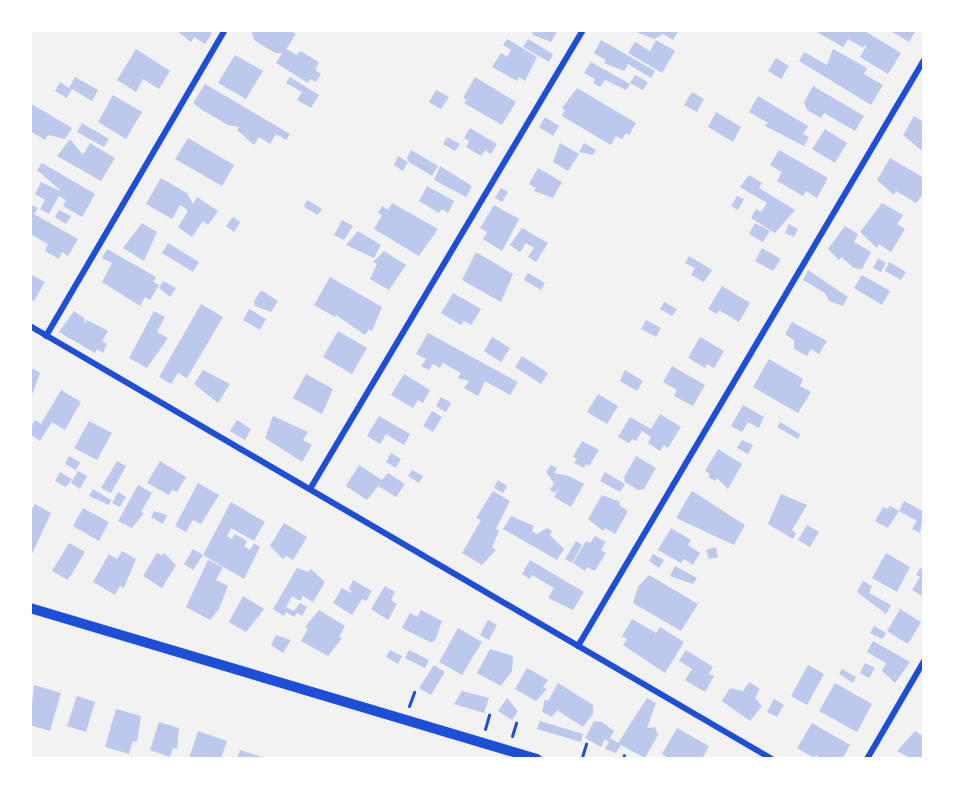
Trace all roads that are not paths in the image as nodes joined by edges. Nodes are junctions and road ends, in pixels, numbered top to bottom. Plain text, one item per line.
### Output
1 (225, 30) edge
2 (583, 30) edge
3 (924, 60) edge
4 (30, 326) edge
5 (46, 336) junction
6 (310, 489) junction
7 (30, 608) edge
8 (578, 646) junction
9 (924, 661) edge
10 (537, 759) edge
11 (772, 759) edge
12 (867, 759) edge

1 - 5 street
2 - 6 street
3 - 8 street
4 - 5 street
5 - 6 street
6 - 8 street
7 - 10 street
8 - 11 street
9 - 12 street

